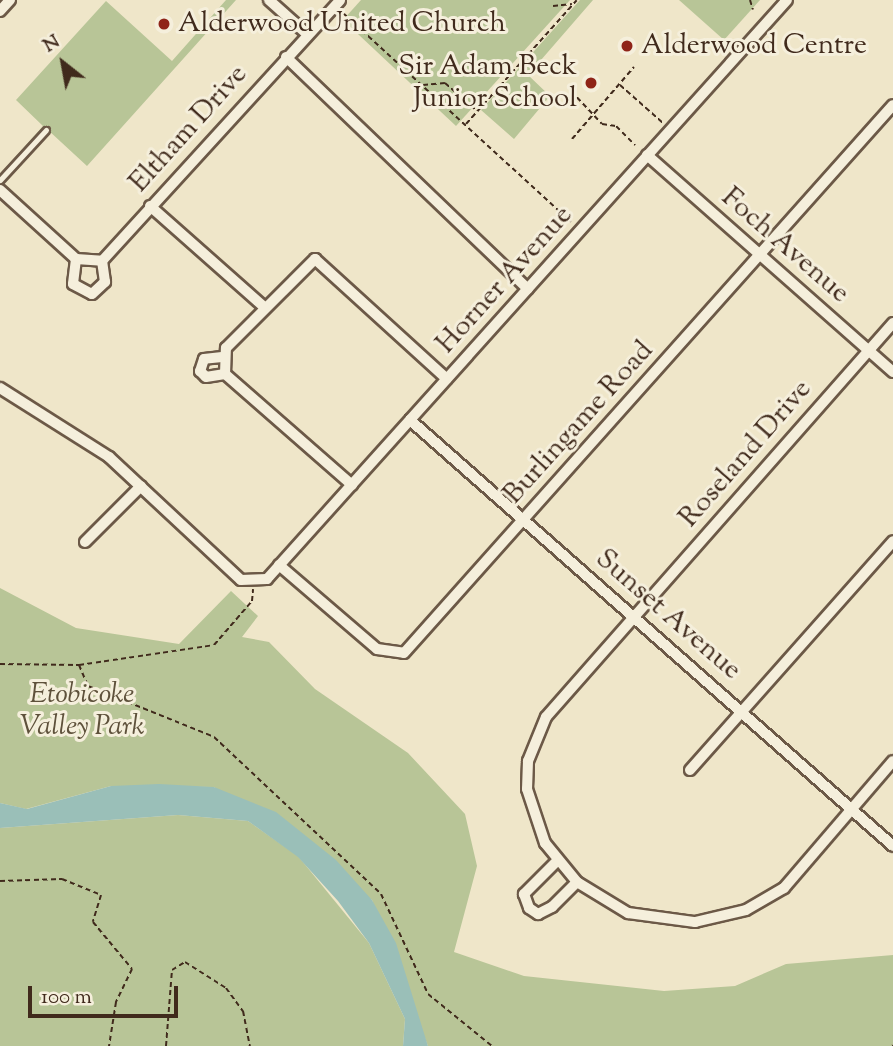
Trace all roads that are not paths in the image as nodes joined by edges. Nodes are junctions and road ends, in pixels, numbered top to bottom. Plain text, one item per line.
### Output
1 (10, 0) edge
2 (269, 0) edge
3 (787, 0) edge
4 (337, 2) edge
5 (0, 11) edge
6 (307, 34) junction
7 (286, 57) junction
8 (893, 106) edge
9 (47, 130) dead end
10 (647, 155) junction
11 (0, 180) edge
12 (0, 190) edge
13 (150, 206) junction
14 (760, 255) junction
15 (76, 259) junction
16 (97, 261) junction
17 (528, 289) junction
18 (264, 307) junction
19 (893, 323) edge
20 (869, 350) junction
21 (222, 356) junction
22 (893, 372) edge
23 (225, 374) junction
24 (447, 379) junction
25 (0, 388) edge
26 (410, 420) junction
27 (352, 485) junction
28 (141, 486) junction
29 (523, 519) junction
30 (85, 541) dead end
31 (893, 541) edge
32 (279, 565) junction
33 (634, 615) junction
34 (742, 710) junction
35 (893, 761) edge
36 (690, 770) dead end
37 (852, 809) junction
38 (893, 846) edge
39 (556, 862) junction
40 (577, 882) junction

1 - 5 street
2 - 6 street
3 - 10 street, Horner Avenue
4 - 6 street, Eltham Drive
6 - 7 street, Eltham Drive
7 - 13 street, Eltham Drive
7 - 17 street
8 - 14 street, Burlingame Road
9 - 11 lane
10 - 14 street, Foch Avenue
10 - 17 street, Horner Avenue
12 - 15 street
13 - 16 street, Eltham Drive
13 - 18 street
14 - 20 street, Foch Avenue
14 - 29 street, Burlingame Road
15 - 16 street
15 - 16 street, Eltham Drive
17 - 24 street, Horner Avenue
18 - 21 street
18 - 24 street
19 - 20 street, Roseland Drive
20 - 22 street, Foch Avenue
20 - 33 street, Roseland Drive
21 - 23 street
21 - 23 street
23 - 27 street
24 - 26 street, Horner Avenue
25 - 28 street
26 - 27 street, Horner Avenue
26 - 29 street, Sunset Avenue
27 - 32 street, Horner Avenue
28 - 30 street
28 - 32 street, Horner Avenue
29 - 32 street, Burlingame Road
29 - 33 street, Sunset Avenue
31 - 34 street
33 - 34 street, Sunset Avenue
33 - 39 street, Roseland Drive
34 - 36 street
34 - 37 street, Sunset Avenue
35 - 37 street, Roseland Drive
37 - 38 street, Sunset Avenue
37 - 40 street, Roseland Drive
39 - 40 street, Roseland Drive
39 - 40 street

